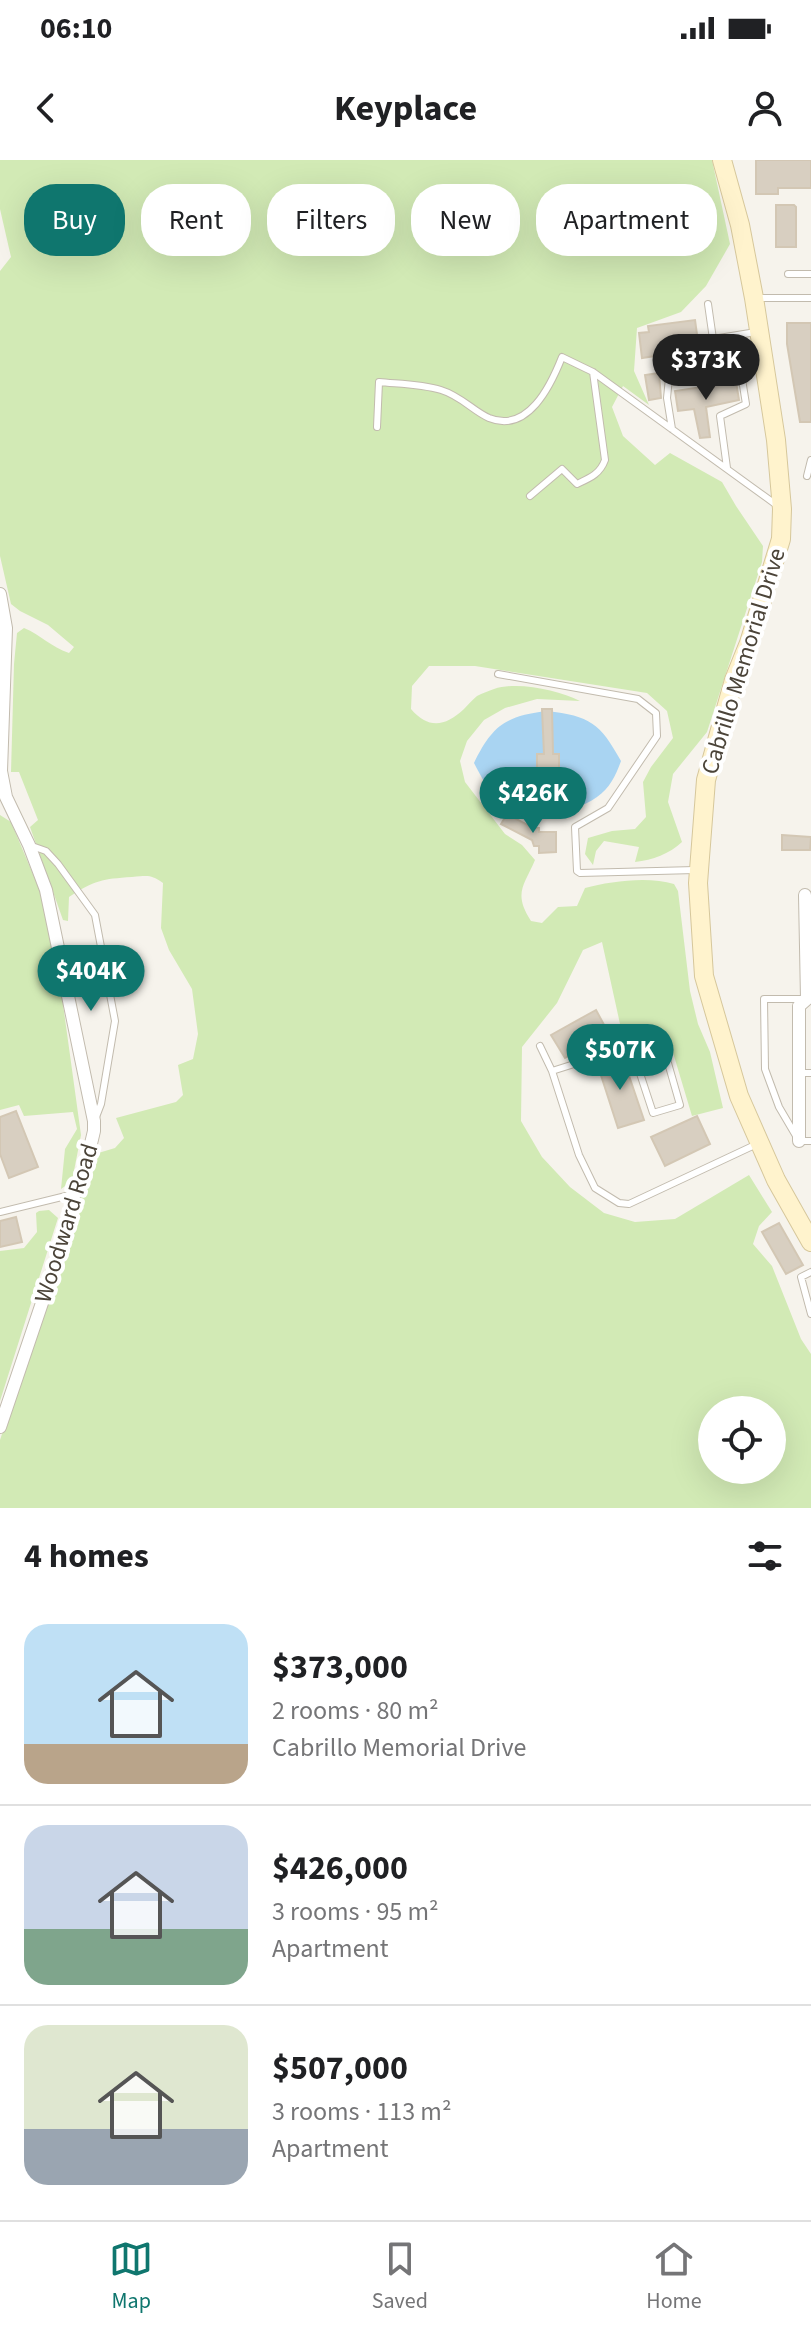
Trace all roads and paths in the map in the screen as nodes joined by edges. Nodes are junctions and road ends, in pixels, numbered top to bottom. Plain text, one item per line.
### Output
1 (722, 160) edge
2 (788, 274) dead end
3 (811, 274) edge
4 (754, 298) junction
5 (811, 298) edge
6 (708, 304) dead end
7 (760, 331) junction
8 (593, 372) junction
9 (377, 427) dead end
10 (672, 429) junction
11 (811, 460) edge
12 (727, 468) junction
13 (807, 476) dead end
14 (530, 496) dead end
15 (782, 509) junction
16 (0, 594) edge
17 (498, 674) dead end
18 (1, 771) edge
19 (6, 809) edge
20 (29, 845) junction
21 (699, 870) junction
22 (805, 895) dead end
23 (806, 1004) edge
24 (540, 1046) dead end
25 (631, 1046) junction
26 (552, 1071) junction
27 (805, 1073) edge
28 (94, 1121) junction
29 (805, 1141) edge
30 (760, 1142) junction
31 (75, 1194) junction
32 (0, 1212) edge
33 (811, 1242) edge
34 (811, 1272) edge
35 (811, 1314) edge
36 (0, 1427) edge

1 - 4 main road, Cabrillo Memorial Drive
2 - 3 lane
4 - 5 lane
4 - 7 main road, Cabrillo Memorial Drive
6 - 7 lane
7 - 15 main road, Cabrillo Memorial Drive
8 - 9 lane
8 - 10 lane
8 - 14 lane
10 - 12 lane
10 - 12 lane
11 - 13 lane
12 - 15 lane
15 - 21 main road, Cabrillo Memorial Drive
16 - 18 street, Woodward Road
17 - 21 lane
18 - 19 street, Woodward Road
19 - 20 street, Woodward Road
20 - 28 street, Woodward Road
20 - 28 lane
21 - 30 main road, Cabrillo Memorial Drive
22 - 23 street
23 - 27 street
23 - 29 lane
24 - 26 lane
25 - 25 lane
25 - 26 lane
26 - 30 lane
27 - 29 street
28 - 31 street, Woodward Road
30 - 33 main road, Cabrillo Memorial Drive
31 - 32 lane
31 - 36 street, Woodward Road
34 - 35 lane

